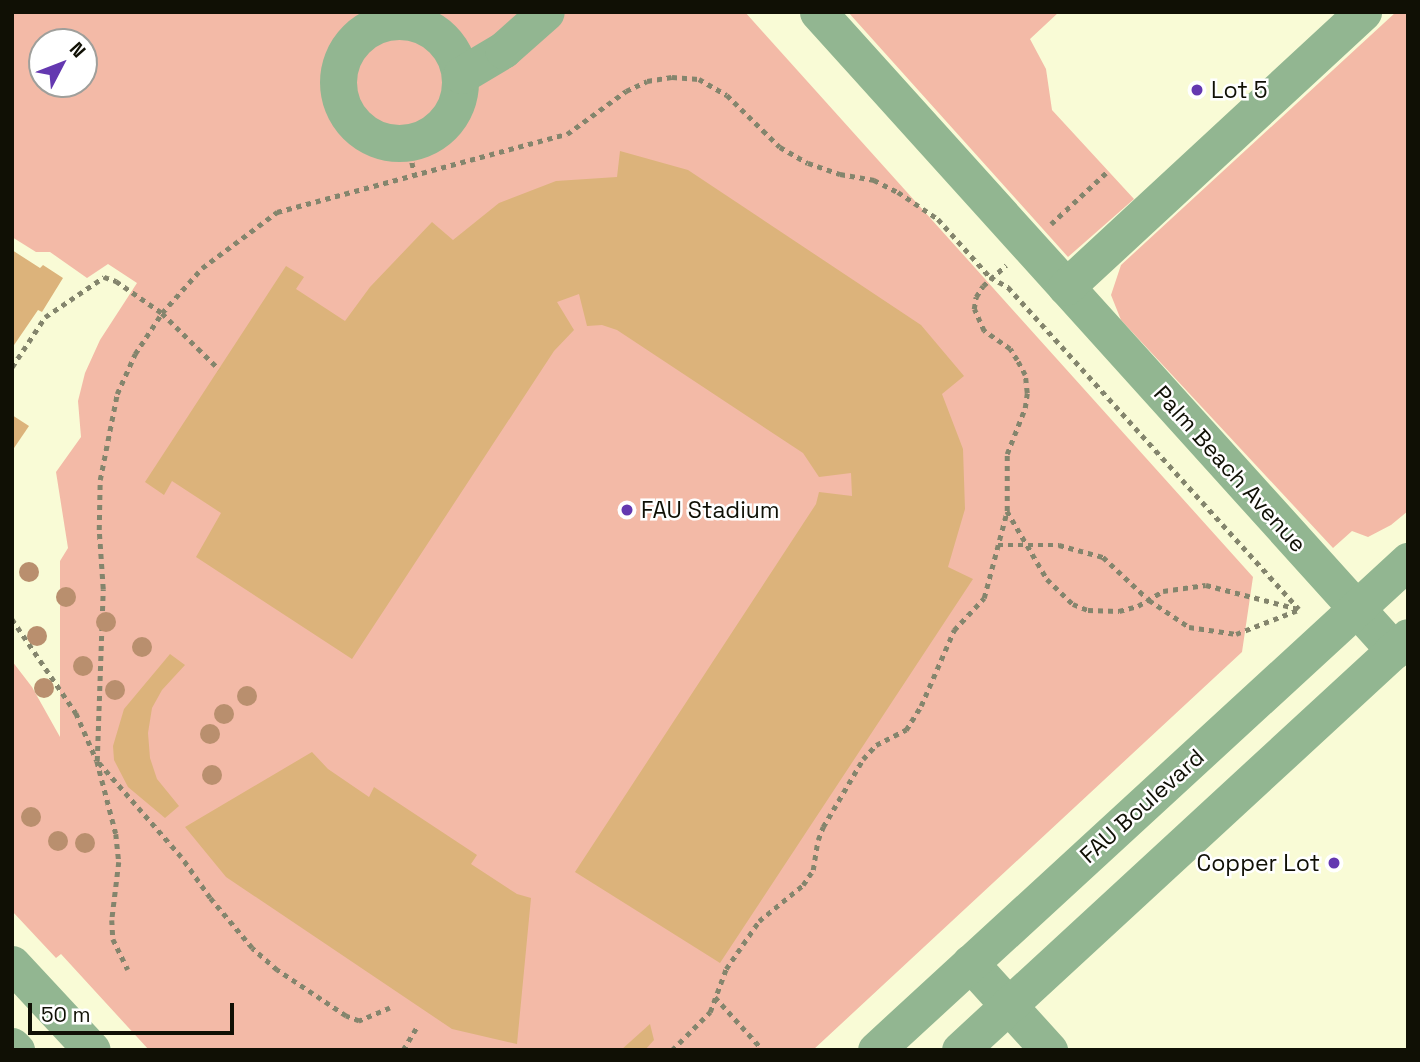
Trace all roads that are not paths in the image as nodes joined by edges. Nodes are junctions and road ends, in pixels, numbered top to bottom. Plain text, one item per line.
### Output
1 (546, 12) edge
2 (818, 12) edge
3 (1363, 12) edge
4 (461, 75) junction
5 (1066, 287) junction
6 (1408, 561) edge
7 (1356, 609) junction
8 (1401, 644) edge
9 (970, 963) junction
10 (12, 964) edge
11 (937, 993) junction
12 (1009, 1005) junction
13 (975, 1045) edge
14 (92, 1050) edge
15 (876, 1050) edge
16 (1049, 1050) edge

1 - 4 street
2 - 5 street, Palm Beach Avenue
3 - 5 street
4 - 4 street
5 - 7 street, Palm Beach Avenue
6 - 7 street, FAU Boulevard
7 - 8 street, Palm Beach Avenue
7 - 9 street, FAU Boulevard
8 - 12 street
9 - 11 street, FAU Boulevard
9 - 12 street
10 - 14 street
11 - 13 street
11 - 15 street, FAU Boulevard
12 - 13 street
12 - 16 street

